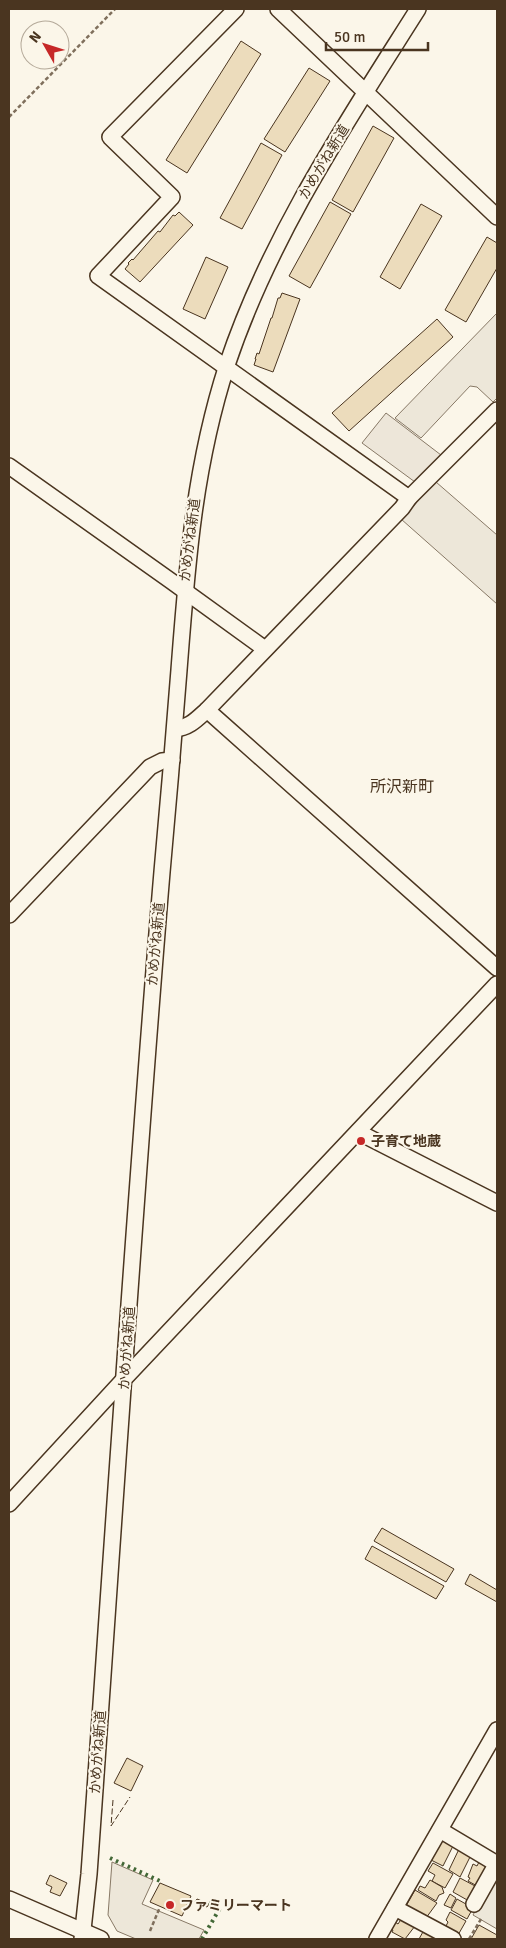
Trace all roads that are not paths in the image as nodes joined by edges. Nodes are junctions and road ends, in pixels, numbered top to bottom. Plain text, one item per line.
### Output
1 (236, 9) edge
2 (278, 9) edge
3 (418, 9) edge
4 (366, 91) junction
5 (497, 217) edge
6 (226, 368) junction
7 (497, 410) edge
8 (9, 466) edge
9 (409, 498) junction
10 (184, 590) junction
11 (265, 649) junction
12 (207, 710) junction
13 (175, 729) junction
14 (172, 760) junction
15 (9, 915) edge
16 (497, 968) edge
17 (497, 984) edge
18 (358, 1132) junction
19 (497, 1203) edge
20 (125, 1378) junction
21 (9, 1504) edge
22 (497, 1730) edge
23 (440, 1830) junction
24 (497, 1863) edge
25 (9, 1899) edge
26 (474, 1904) dead end
27 (395, 1908) junction
28 (83, 1935) edge
29 (101, 1939) edge
30 (377, 1939) edge
31 (452, 1939) edge

1 - 6 street
2 - 4 street
3 - 4 street, かめがね新道
4 - 5 street
4 - 6 street, かめがね新道
6 - 9 street
6 - 10 street, かめがね新道
7 - 9 street
8 - 10 street
9 - 11 street
10 - 11 street
10 - 13 street, かめがね新道
11 - 12 street
12 - 13 street
12 - 16 street
13 - 14 street, かめがね新道
14 - 15 street
14 - 20 street, かめがね新道
17 - 18 street
18 - 19 street
18 - 20 street
20 - 21 street
20 - 28 street, かめがね新道
22 - 23 street
23 - 24 street
23 - 27 street
24 - 26 street
25 - 28 street
27 - 30 street
27 - 31 street
28 - 29 street

